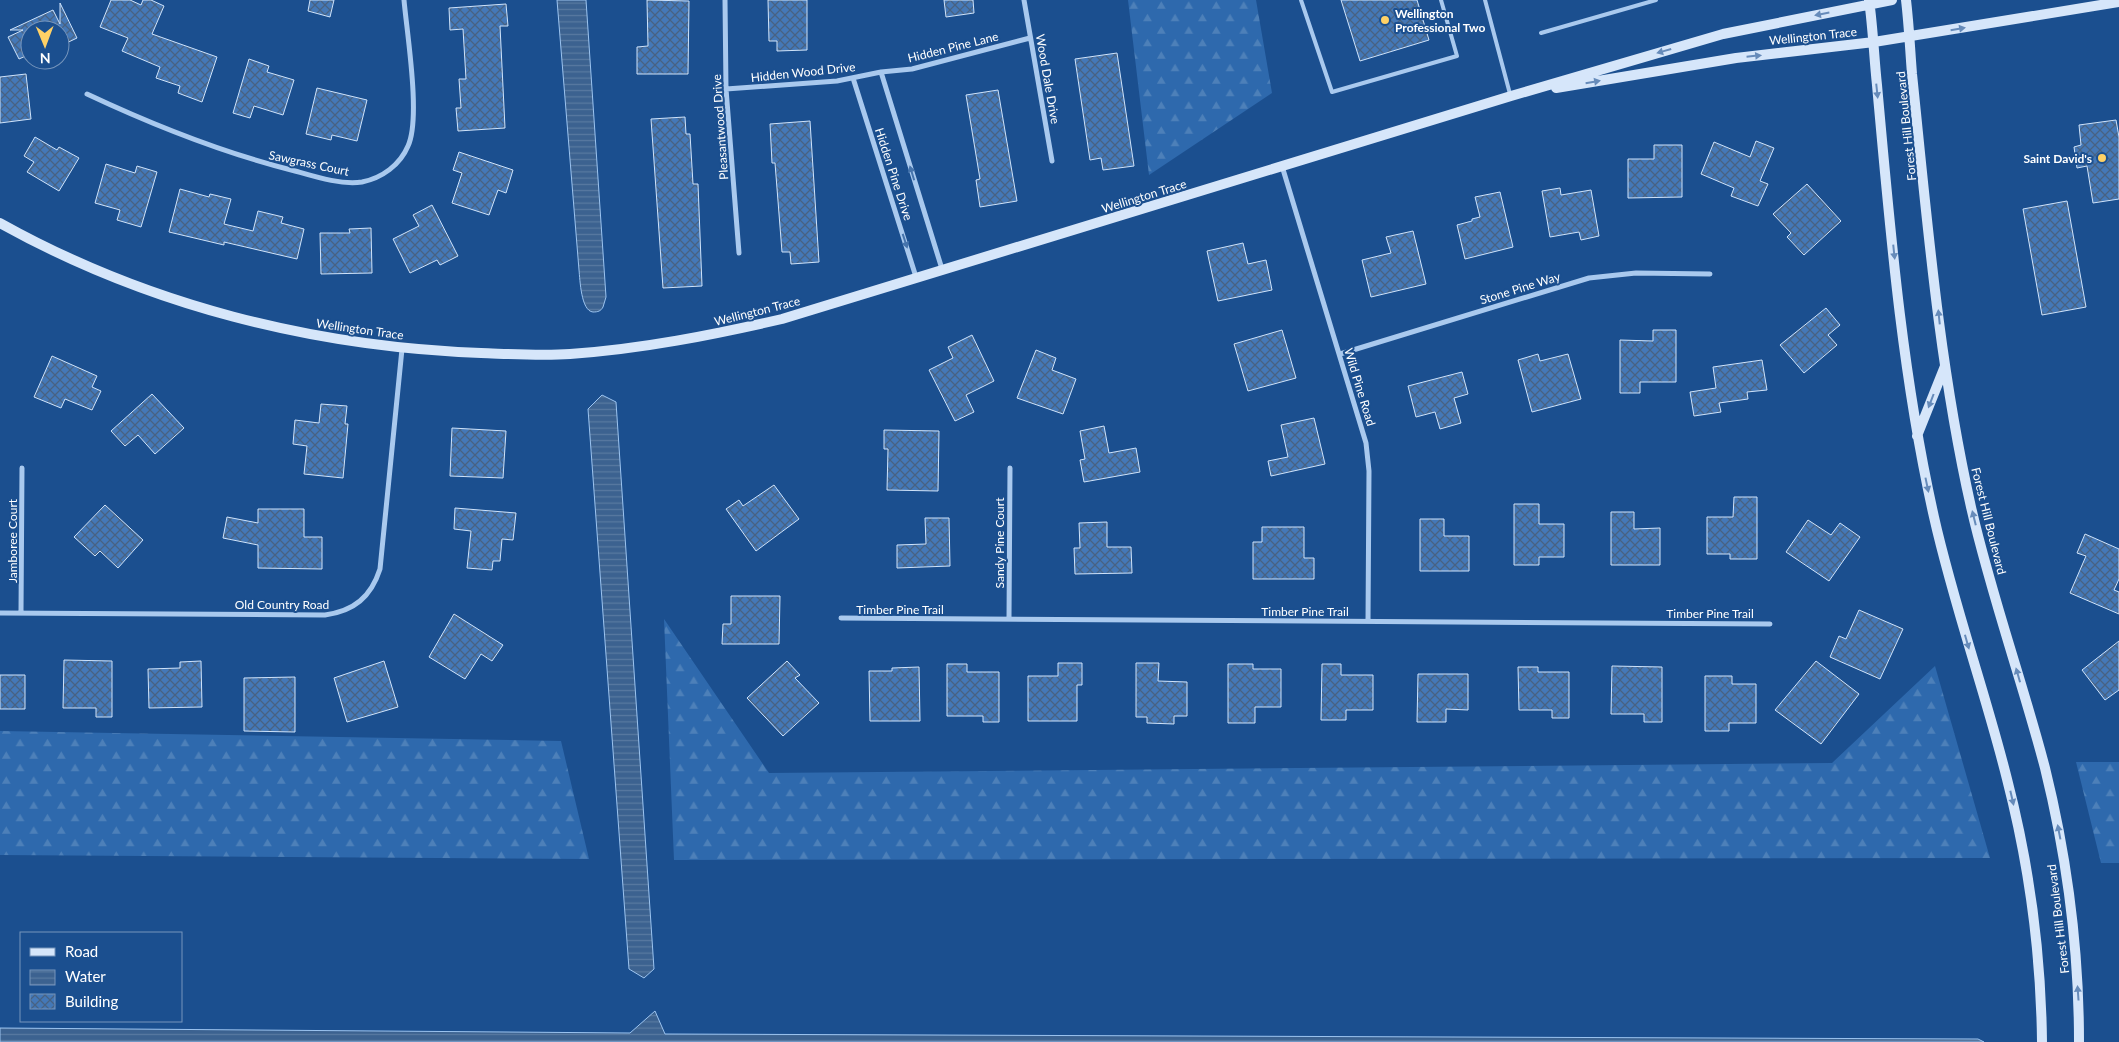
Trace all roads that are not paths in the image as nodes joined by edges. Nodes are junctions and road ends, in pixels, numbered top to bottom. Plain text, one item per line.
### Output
1 (404, 0) edge
2 (725, 0) edge
3 (1024, 0) edge
4 (1301, 0) edge
5 (1441, 0) edge
6 (1485, 0) edge
7 (1656, 0) edge
8 (1892, 0) edge
9 (1906, 0) edge
10 (1870, 2) edge
11 (2119, 2) edge
12 (1541, 33) dead end
13 (1910, 37) junction
14 (1030, 38) junction
15 (1874, 42) junction
16 (881, 72) junction
17 (853, 78) junction
18 (726, 89) junction
19 (87, 94) dead end
20 (1511, 96) junction
21 (1052, 160) dead end
22 (1282, 166) junction
23 (0, 223) edge
24 (739, 253) dead end
25 (942, 269) junction
26 (1710, 274) dead end
27 (916, 277) junction
28 (402, 349) junction
29 (1340, 354) junction
30 (1945, 365) junction
31 (1917, 437) junction
32 (22, 468) dead end
33 (1010, 468) dead end
34 (0, 613) edge
35 (22, 613) junction
36 (841, 618) dead end
37 (1009, 619) junction
38 (1368, 621) junction
39 (1770, 624) dead end
40 (2042, 1042) edge
41 (2079, 1042) edge

1 - 19 street, Sawgrass Court
2 - 18 street, Pleasantwood Drive
3 - 14 street, Wood Dale Drive
4 - 5 lane
6 - 20 lane
7 - 12 lane
8 - 10 street, Wellington Trace
9 - 13 street, Forest Hill Boulevard
10 - 15 street, Forest Hill Boulevard
10 -> 20 street, Wellington Trace
13 -> 11 street, Wellington Trace
13 - 15 street, Wellington Trace
30 -> 13 street, Forest Hill Boulevard
14 - 16 street, Hidden Pine Lane
14 - 21 street, Wood Dale Drive
20 -> 15 street, Wellington Trace
15 -> 31 street, Forest Hill Boulevard
16 - 17 street, Hidden Wood Drive
25 -> 16 street, Hidden Pine Drive
17 - 18 street, Hidden Wood Drive
17 -> 27 street, Hidden Pine Drive
18 - 24 street, Pleasantwood Drive
20 - 22 street, Wellington Trace
22 - 25 street, Wellington Trace
22 - 29 street, Wild Pine Road
23 - 28 street, Wellington Trace
25 - 27 street, Wellington Trace
26 - 29 street, Stone Pine Way
27 - 28 street, Wellington Trace
28 - 35 street, Old Country Road
29 - 38 street, Wild Pine Road
30 -> 31 street
41 -> 30 street, Forest Hill Boulevard
31 -> 40 street, Forest Hill Boulevard
32 - 35 street, Jamboree Court
33 - 37 street, Sandy Pine Court
34 - 35 street, Old Country Road
36 - 37 street, Timber Pine Trail
37 - 38 street, Timber Pine Trail
38 - 39 street, Timber Pine Trail

